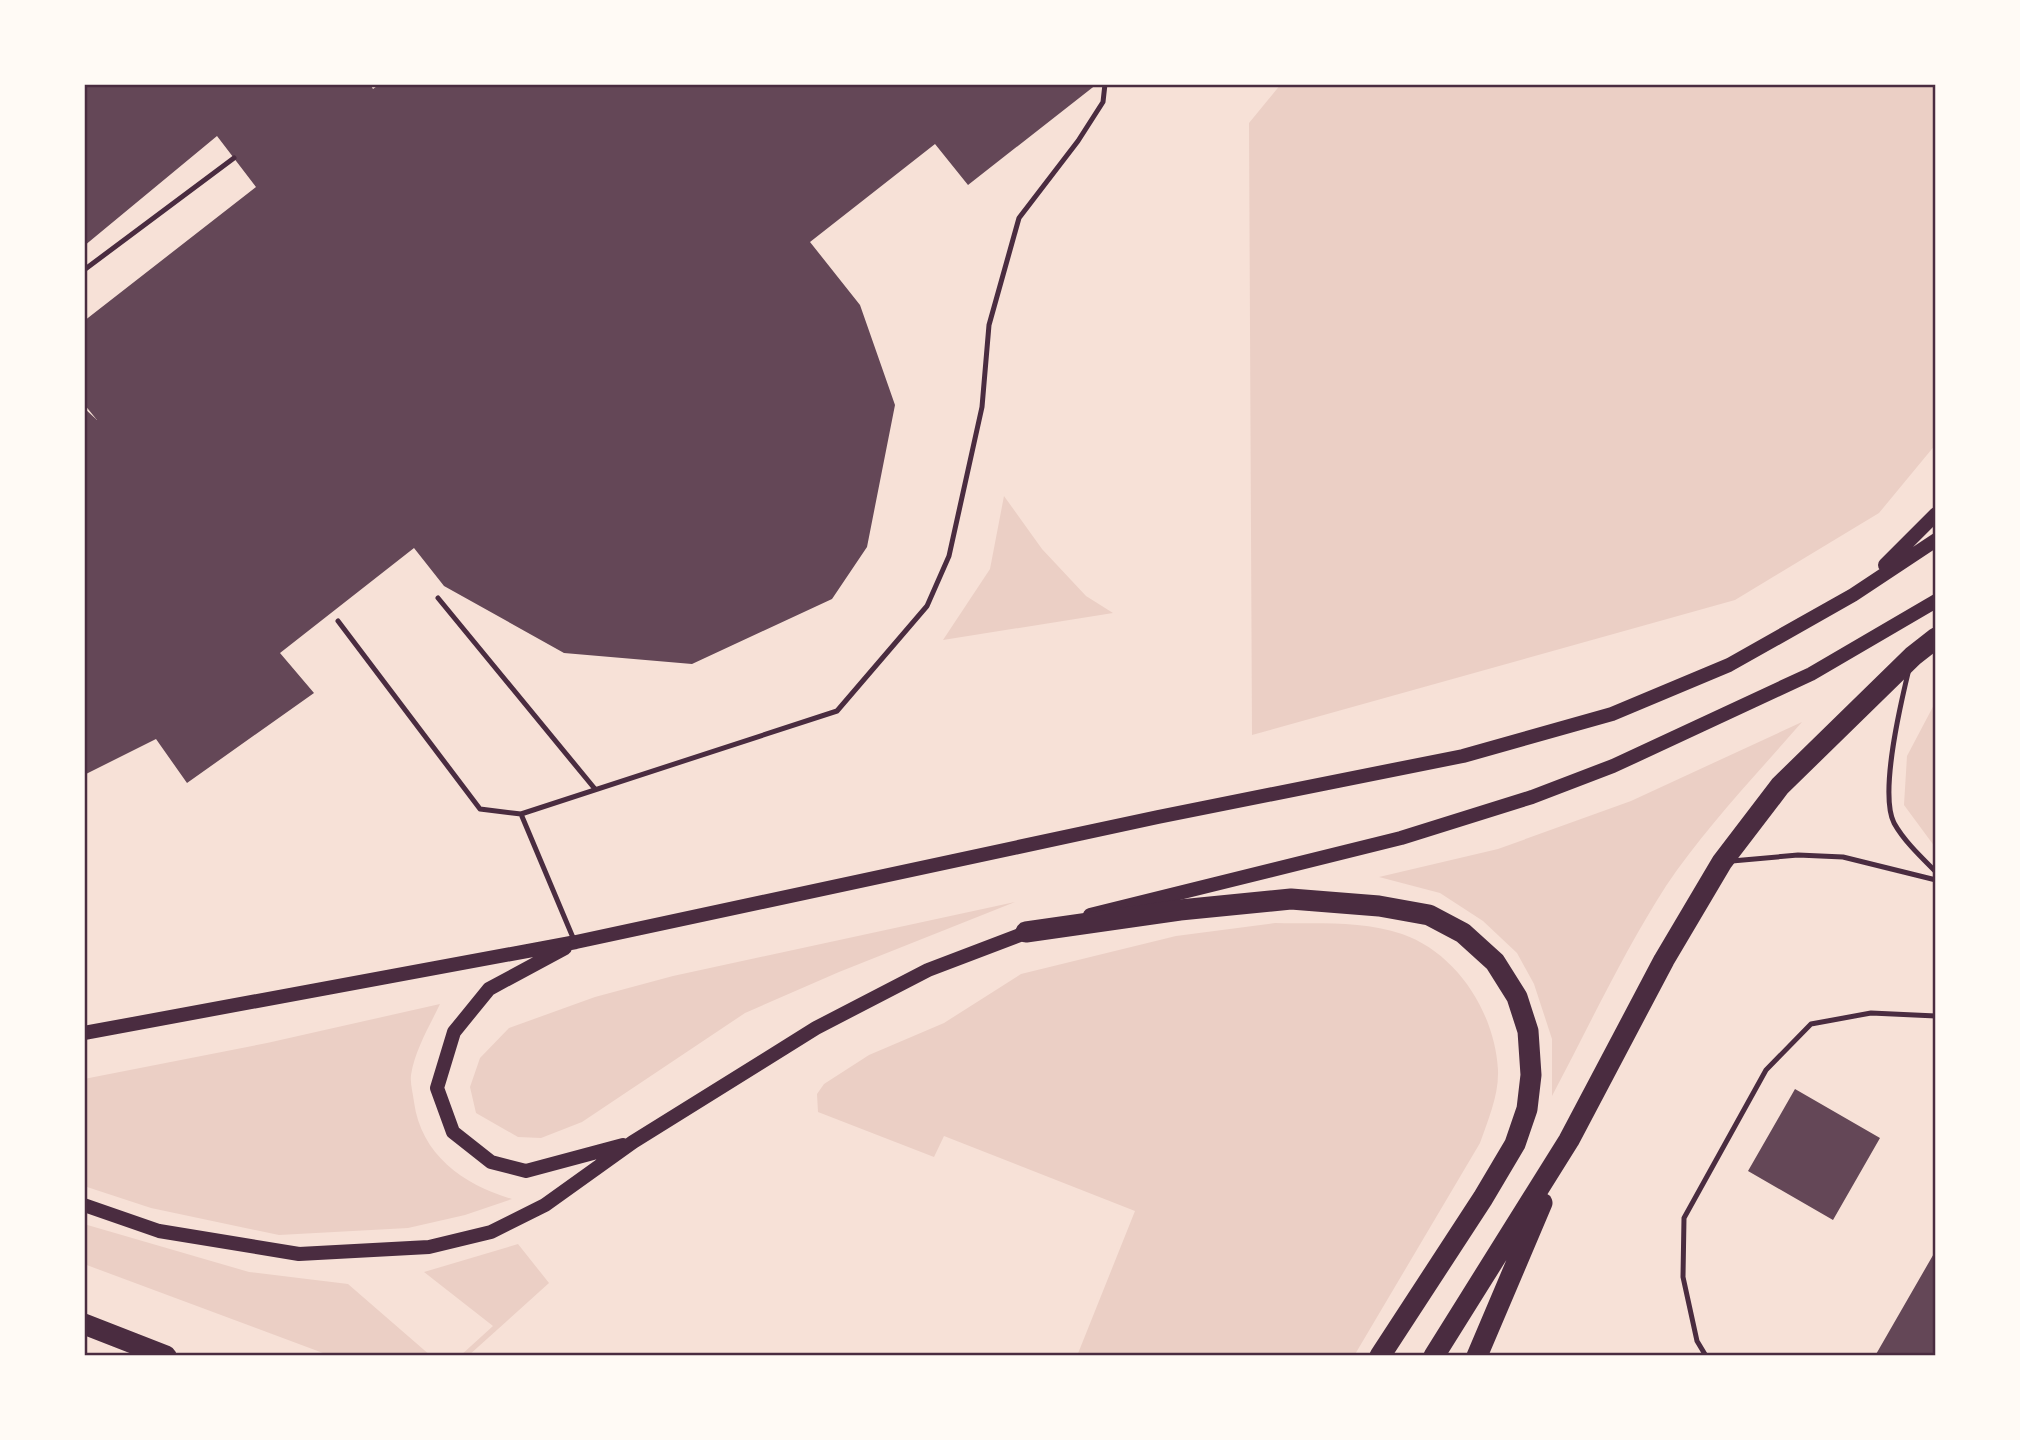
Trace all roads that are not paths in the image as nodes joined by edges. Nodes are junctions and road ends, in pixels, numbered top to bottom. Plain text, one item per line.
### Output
1 (1105, 84) edge
2 (234, 158) dead end
3 (84, 270) edge
4 (1936, 514) edge
5 (1936, 540) edge
6 (1853, 595) junction
7 (438, 598) dead end
8 (1936, 601) edge
9 (338, 621) dead end
10 (1936, 638) edge
11 (1913, 656) junction
12 (595, 789) junction
13 (521, 814) junction
14 (1721, 862) junction
15 (1936, 872) edge
16 (1936, 880) edge
17 (1026, 932) junction
18 (576, 942) junction
19 (1936, 1016) edge
20 (84, 1032) edge
21 (1569, 1140) junction
22 (633, 1142) junction
23 (84, 1205) edge
24 (84, 1324) edge
25 (166, 1356) edge
26 (1380, 1356) edge
27 (1434, 1356) edge
28 (1477, 1356) edge
29 (1706, 1356) edge

1 - 12 lane
2 - 3 lane
4 - 6 main road
5 - 6 main road
6 - 18 main road
7 - 12 lane
8 - 17 main road
9 - 13 lane
10 - 11 highway
11 - 14 highway
11 - 15 lane
12 - 13 lane
13 - 18 lane
14 - 16 lane
14 - 21 highway
17 - 22 main road
17 - 26 highway
18 - 20 main road
18 - 22 main road
19 - 29 lane
21 - 27 highway
21 - 28 highway
22 - 23 main road
24 - 25 highway

